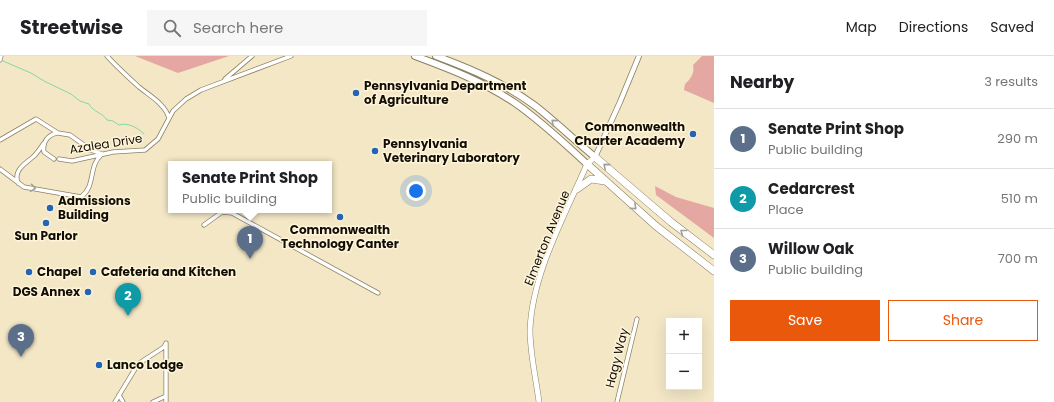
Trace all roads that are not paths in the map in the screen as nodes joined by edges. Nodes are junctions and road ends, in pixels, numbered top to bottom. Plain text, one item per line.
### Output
1 (2, 56) edge
2 (107, 56) edge
3 (252, 56) edge
4 (291, 56) edge
5 (415, 56) edge
6 (436, 56) edge
7 (639, 56) edge
8 (284, 57) edge
9 (0, 60) edge
10 (221, 82) junction
11 (169, 118) junction
12 (58, 133) junction
13 (0, 140) edge
14 (44, 143) junction
15 (102, 154) junction
16 (594, 157) junction
17 (54, 158) dead end
18 (59, 159) dead end
19 (588, 164) junction
20 (0, 169) edge
21 (605, 181) junction
22 (18, 183) junction
23 (577, 189) junction
24 (218, 213) edge
25 (232, 213) edge
26 (204, 225) dead end
27 (714, 255) edge
28 (714, 271) edge
29 (378, 293) dead end
30 (637, 319) dead end
31 (119, 395) junction
32 (166, 396) junction
33 (115, 402) edge
34 (124, 402) edge
35 (153, 402) edge
36 (166, 402) edge
37 (539, 402) edge
38 (617, 402) edge

1 - 9 street
2 - 11 street
3 - 10 street
4 - 8 street, Azalea Drive
5 - 19 highway
16 -> 6 highway
7 - 16 street
8 - 10 street, Azalea Drive
10 - 11 street, Azalea Drive
11 - 15 street, Azalea Drive
12 - 13 street
12 - 14 street, Azalea Drive
12 - 15 street
14 - 17 street, Azalea Drive
14 - 22 street
15 - 18 street, Azalea Drive
22 -> 15 street
16 - 19 main road, Elmerton Avenue
27 -> 16 highway
19 - 21 highway
19 - 23 main road, Elmerton Avenue
20 - 22 street
21 - 23 highway
21 -> 28 highway
23 - 37 main road, Elmerton Avenue
24 - 26 street
25 - 29 street
30 - 38 street, Hagy Way
31 - 32 street
31 - 33 street
31 - 34 street
32 - 35 street
32 - 36 street

